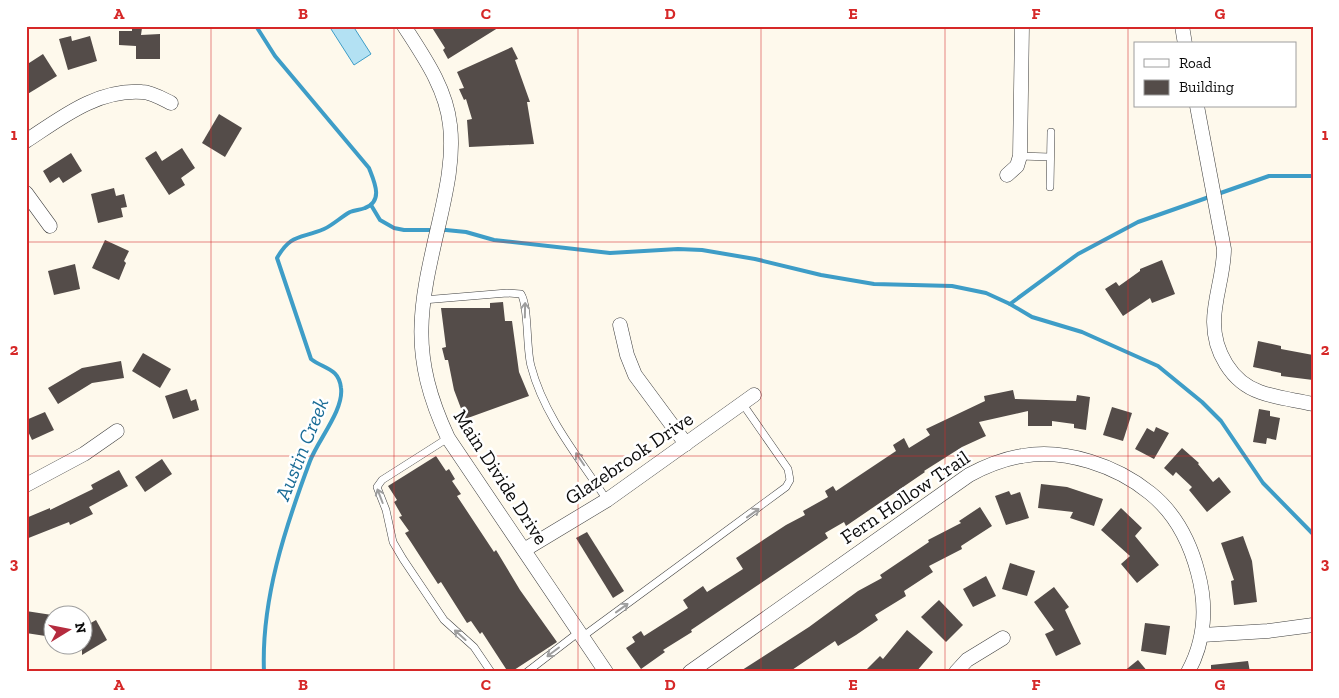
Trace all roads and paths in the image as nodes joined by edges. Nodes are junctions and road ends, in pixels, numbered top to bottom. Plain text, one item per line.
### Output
1 (404, 26) edge
2 (1022, 26) edge
3 (1182, 26) edge
4 (1185, 42) edge
5 (171, 103) dead end
6 (1198, 108) edge
7 (1051, 132) dead end
8 (26, 141) edge
9 (1020, 156) junction
10 (1050, 157) junction
11 (1007, 175) dead end
12 (1050, 187) dead end
13 (26, 192) edge
14 (50, 226) dead end
15 (423, 300) junction
16 (620, 325) dead end
17 (754, 395) dead end
18 (742, 403) junction
19 (1313, 404) edge
20 (117, 431) dead end
21 (448, 438) junction
22 (686, 444) junction
23 (26, 485) edge
24 (607, 500) junction
25 (524, 550) junction
26 (1313, 626) edge
27 (581, 635) junction
28 (1202, 635) junction
29 (1003, 638) dead end
30 (490, 672) edge
31 (527, 672) edge
32 (606, 672) edge
33 (690, 672) edge
34 (956, 672) edge
35 (1188, 672) edge

1 - 15 street, Main Divide Drive
2 - 9 street
3 - 4 street
5 - 8 street
6 - 19 street
7 - 10 lane
9 - 10 lane
9 - 11 street
10 - 12 lane
13 - 14 street
15 - 21 street, Main Divide Drive
24 -> 15 lane
16 - 22 street
17 - 18 street, Glazebrook Drive
18 - 22 street, Glazebrook Drive
27 -> 18 lane
20 - 23 street
21 - 25 street, Main Divide Drive
30 -> 21 lane
22 - 24 street, Glazebrook Drive
24 - 25 street, Glazebrook Drive
25 - 27 street, Main Divide Drive
26 - 28 street
27 -> 31 lane
27 - 32 street, Main Divide Drive
28 - 33 street, Fern Hollow Trail
28 - 35 street, Fern Hollow Trail
29 - 34 street

